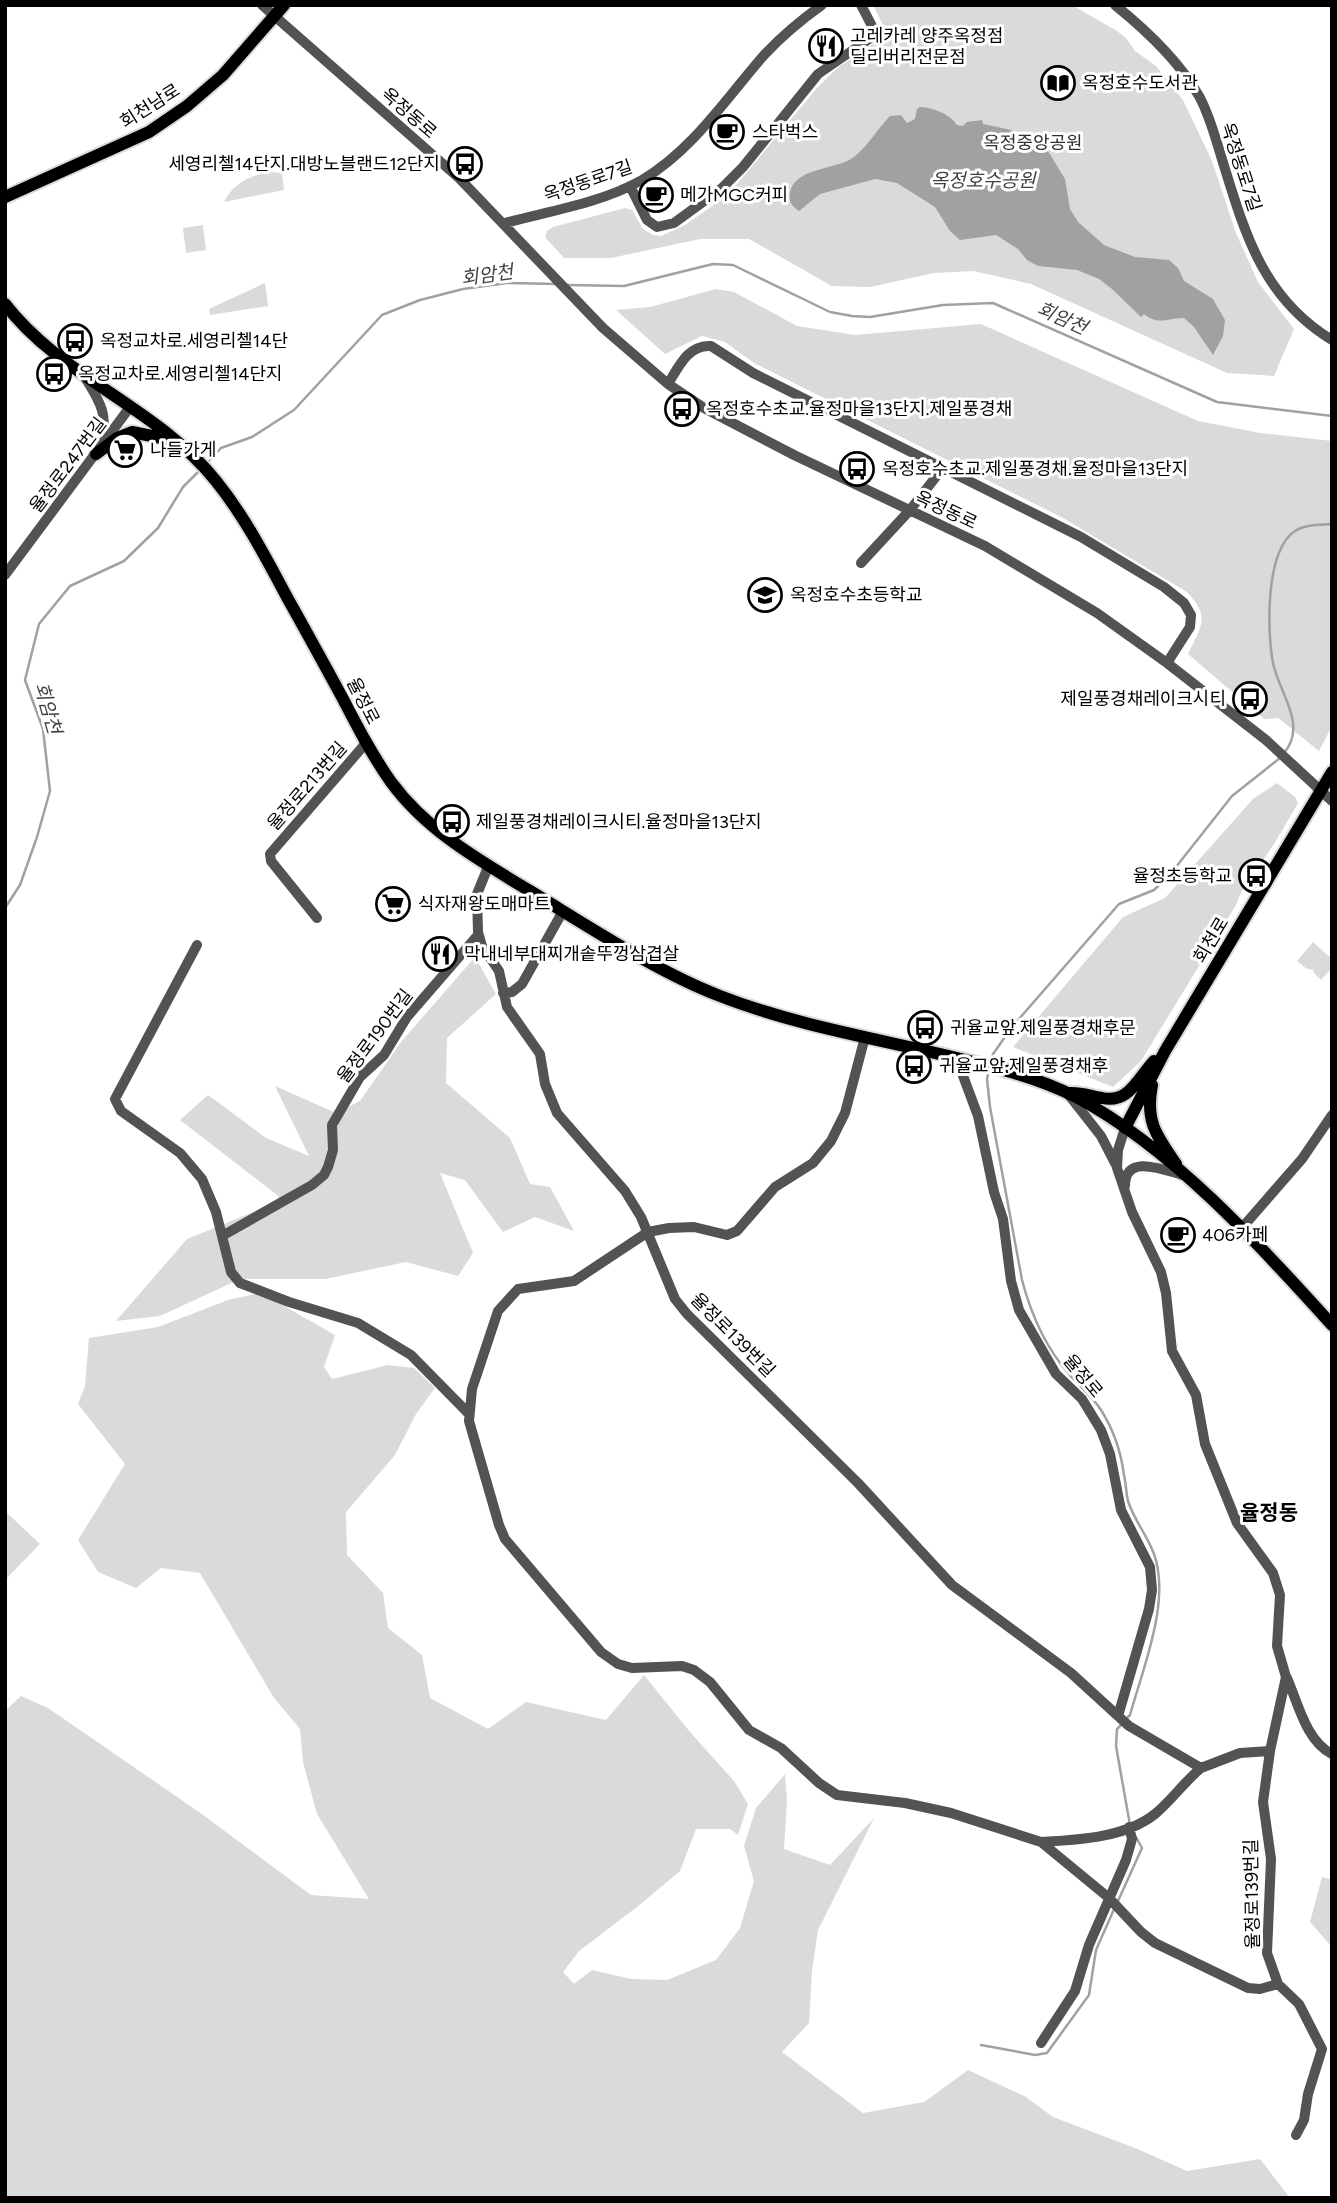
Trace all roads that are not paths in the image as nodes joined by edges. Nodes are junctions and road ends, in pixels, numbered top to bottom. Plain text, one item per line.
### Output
1 (262, 5) edge
2 (284, 5) edge
3 (821, 5) edge
4 (861, 5) edge
5 (1115, 5) edge
6 (275, 17) junction
7 (630, 186) junction
8 (5, 196) edge
9 (505, 223) junction
10 (5, 296) edge
11 (7, 306) edge
12 (1332, 340) edge
13 (84, 375) junction
14 (668, 384) junction
15 (130, 407) junction
16 (175, 440) junction
17 (96, 454) junction
18 (942, 469) junction
19 (910, 510) junction
20 (862, 563) dead end
21 (5, 575) edge
22 (1167, 663) junction
23 (366, 743) junction
24 (1332, 772) edge
25 (1322, 790) junction
26 (1332, 801) edge
27 (488, 867) junction
28 (564, 911) junction
29 (317, 918) dead end
30 (478, 935) junction
31 (197, 945) dead end
32 (503, 993) junction
33 (865, 1037) junction
34 (1165, 1051) junction
35 (956, 1057) junction
36 (1156, 1068) junction
37 (1067, 1093) junction
38 (1332, 1115) edge
39 (1125, 1128) junction
40 (1117, 1168) junction
41 (1185, 1175) junction
42 (1125, 1194) junction
43 (1241, 1229) junction
44 (648, 1232) junction
45 (222, 1236) junction
46 (1332, 1325) edge
47 (469, 1414) junction
48 (1287, 1678) dead end
49 (1119, 1717) junction
50 (1270, 1751) junction
51 (1332, 1754) edge
52 (1201, 1768) junction
53 (1129, 1827) junction
54 (1041, 1842) junction
55 (1112, 1902) junction
56 (1278, 1984) junction
57 (1041, 2043) dead end
58 (1296, 2135) dead end

1 - 6 street, 옥정동로
2 - 6 main road, 회천남로
3 - 7 street, 옥정동로7길
4 - 7 street
5 - 12 street, 옥정동로7길
6 - 8 main road, 회천남로
6 - 9 street, 옥정동로
7 - 9 street, 옥정동로7길
9 - 14 street, 옥정동로
10 - 11 main road
11 - 13 main road, 율정로
13 - 15 main road, 율정로
13 - 17 street
14 - 18 street
14 - 19 street, 옥정동로
15 - 16 main road, 율정로
15 - 17 street, 율정로247번길
16 - 17 main road
16 - 23 main road, 율정로
17 - 21 street, 율정로247번길
18 - 19 street
18 - 22 street
19 - 20 street
19 - 22 street, 옥정동로
22 - 25 street, 옥정동로
23 - 27 main road, 율정로
23 - 29 street, 율정로213번길
24 - 25 main road, 회천로
25 - 26 street
25 - 34 main road, 회천로
27 - 28 main road, 율정로
27 - 30 street, 율정로139번길
28 - 32 street
28 - 33 main road, 율정로
30 - 32 street, 율정로139번길
30 - 45 street, 율정로190번길
31 - 45 street
32 - 44 street, 율정로139번길
33 - 35 main road, 율정로
33 - 44 street
34 - 36 main road, 회천로
34 - 37 main road
35 - 37 main road, 율정로
35 - 49 street, 율정로
36 - 39 main road, 회천로
36 - 41 main road
37 - 39 main road
37 - 40 street
38 - 43 street
39 - 40 street, 율정로139번길
39 - 41 main road
40 - 42 street, 율정로139번길
41 - 42 street
41 - 43 main road
42 - 50 street, 율정로139번길
43 - 46 main road
44 - 47 street
44 - 49 street, 율정로139번길
45 - 47 street
47 - 54 street
48 - 51 street
49 - 52 street, 율정로139번길
50 - 52 street
50 - 56 street, 율정로139번길
52 - 53 street
53 - 54 street
53 - 55 street
54 - 55 street
55 - 56 street
55 - 57 street
56 - 58 street, 율정로139번길

